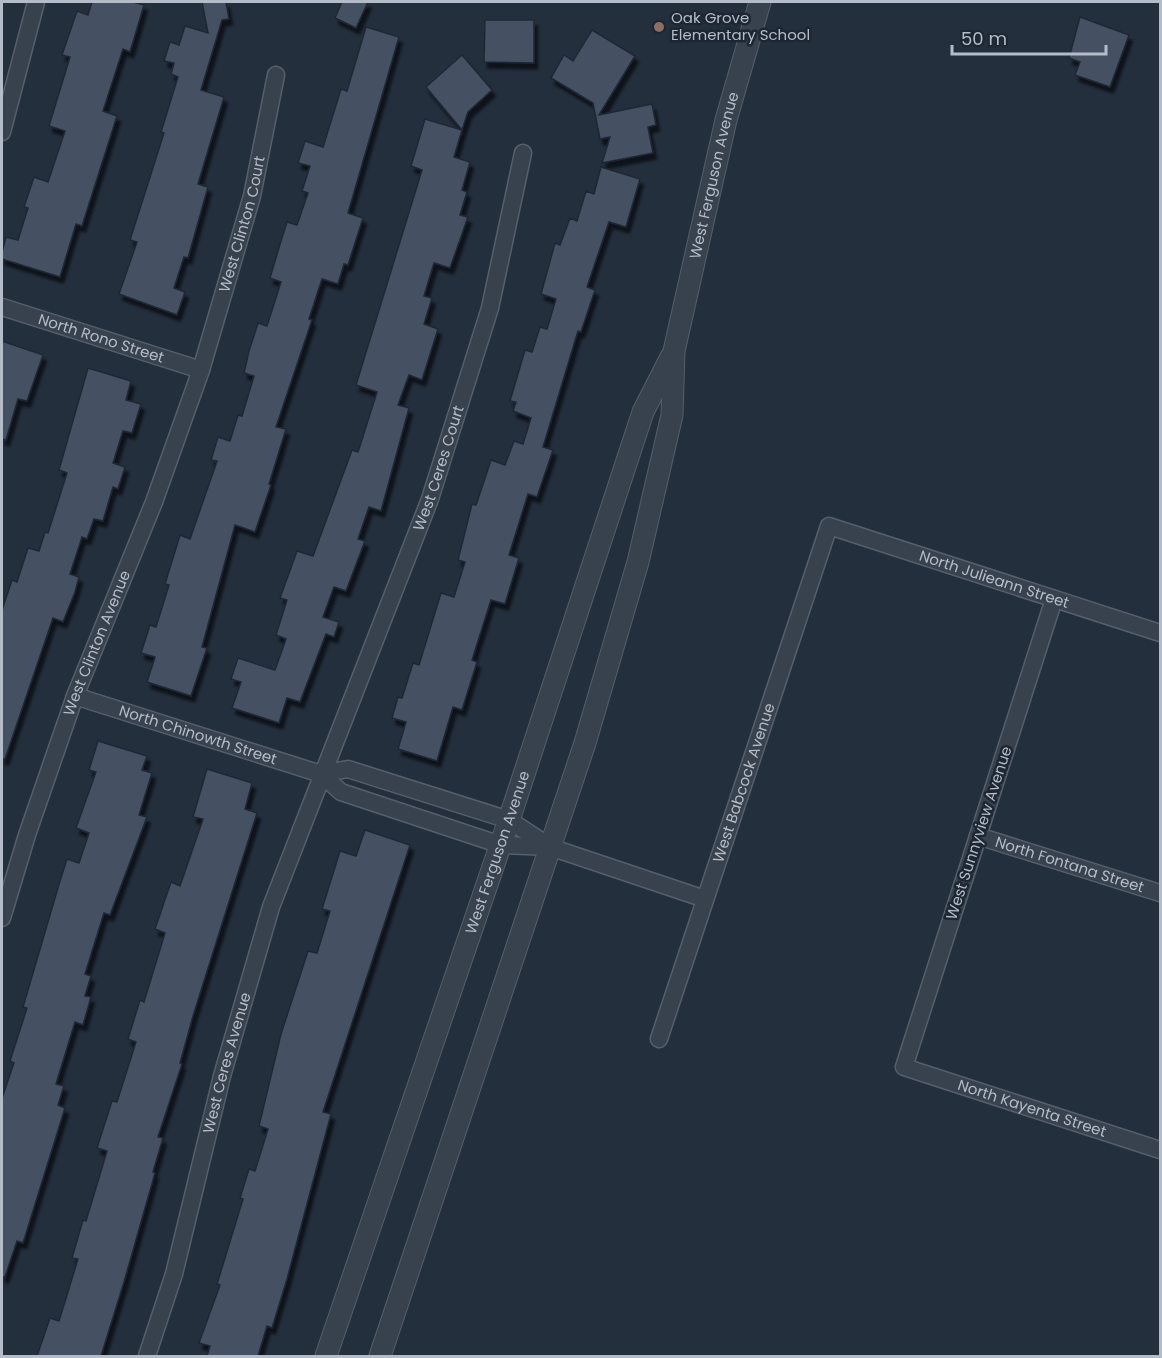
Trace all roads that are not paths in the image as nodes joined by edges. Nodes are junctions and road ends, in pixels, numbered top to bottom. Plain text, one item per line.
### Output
1 (36, 2) edge
2 (760, 2) edge
3 (276, 75) dead end
4 (2, 132) edge
5 (523, 153) dead end
6 (2, 307) edge
7 (674, 351) junction
8 (201, 370) junction
9 (829, 526) joint
10 (1054, 599) junction
11 (1161, 633) edge
12 (75, 696) junction
13 (321, 774) junction
14 (509, 820) junction
15 (978, 836) junction
16 (501, 844) junction
17 (549, 847) junction
18 (1161, 893) edge
19 (705, 899) junction
20 (2, 918) edge
21 (659, 1039) dead end
22 (904, 1067) joint
23 (1161, 1149) edge
24 (147, 1356) edge
25 (326, 1356) edge
26 (380, 1356) edge

1 - 4 street
2 - 7 street, West Ferguson Avenue
3 - 8 street, West Clinton Court
5 - 13 street, West Ceres Court
6 - 8 street, North Rono Street
7 - 14 street, West Ferguson Avenue
7 - 17 street, West Ferguson Avenue
8 - 12 street, West Clinton Avenue
9 - 10 street, North Julieann Street
9 - 19 street, West Babcock Avenue
10 - 11 street, North Julieann Street
10 - 15 street, West Sunnyview Avenue
12 - 13 street, North Chinowth Street
12 - 20 street, West Clinton Avenue
13 - 14 street, North Chinowth Street
13 - 16 street, North Chinowth Street
13 - 24 street, West Ceres Avenue
14 - 16 street, West Ferguson Avenue
14 - 17 street, North Chinowth Street
15 - 18 street, North Fontana Street
15 - 22 street, West Sunnyview Avenue
16 - 17 street, North Chinowth Street
16 - 25 street, West Ferguson Avenue
17 - 19 street, North Chinowth Street
17 - 26 street, West Ferguson Avenue
19 - 21 street, West Babcock Avenue
22 - 23 street, North Kayenta Street

